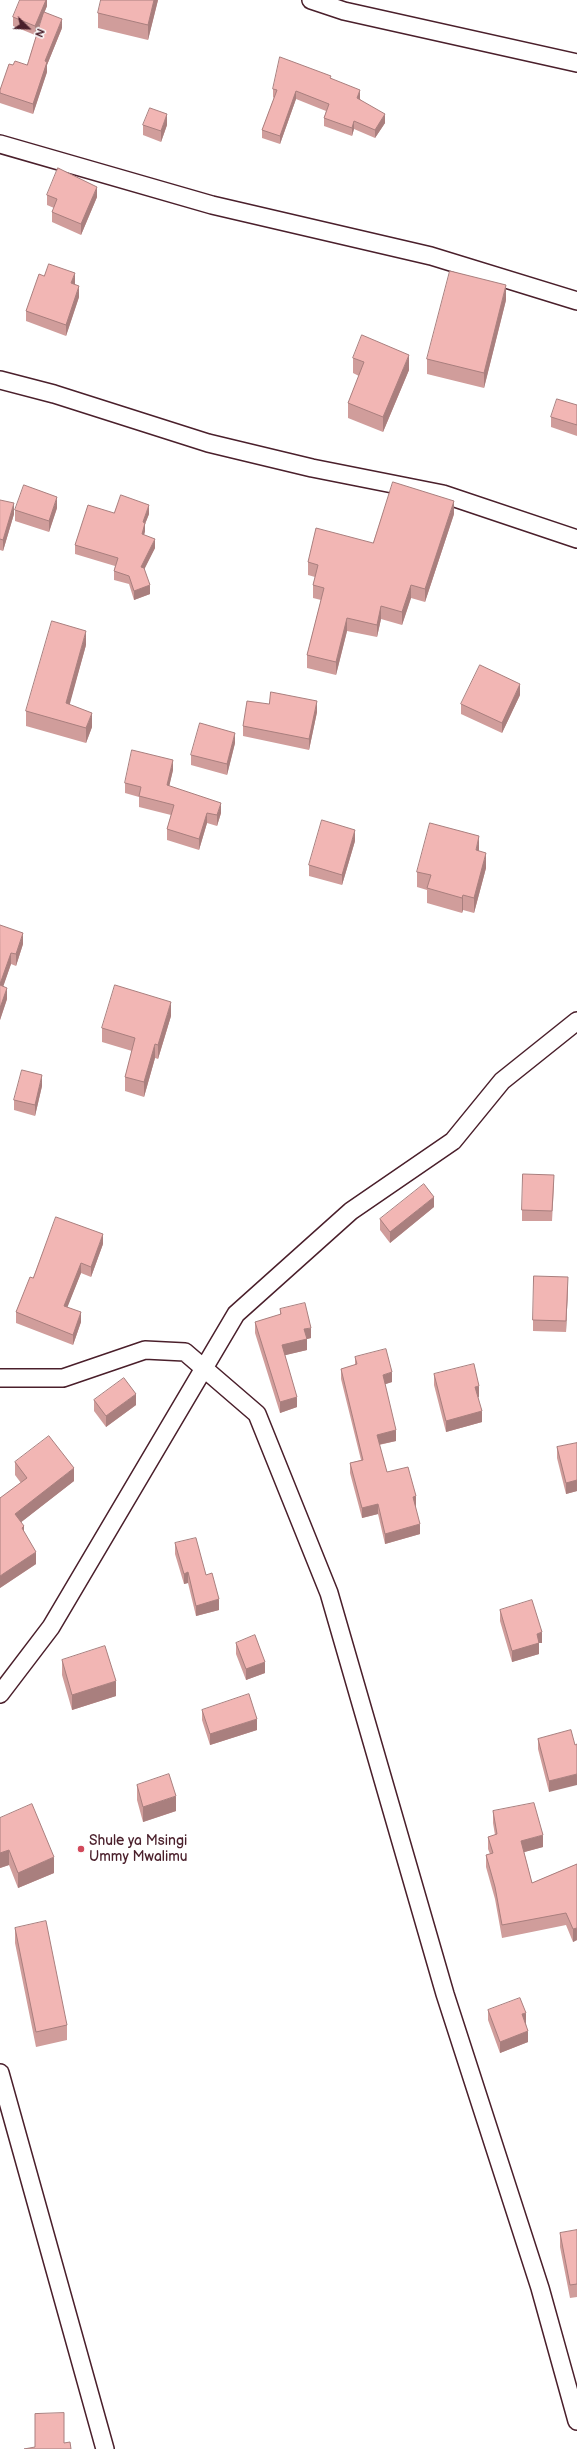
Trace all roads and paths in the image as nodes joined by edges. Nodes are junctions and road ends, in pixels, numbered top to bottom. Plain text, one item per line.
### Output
1 (311, 0) edge
2 (577, 63) edge
3 (0, 144) edge
4 (577, 301) edge
5 (0, 380) edge
6 (577, 539) edge
7 (577, 1021) edge
8 (204, 1368) junction
9 (0, 1378) edge
10 (0, 1694) edge
11 (0, 2073) edge
12 (577, 2421) edge
13 (105, 2449) edge

1 - 2 street
3 - 4 street
5 - 6 street
7 - 8 street
8 - 9 street
8 - 10 street
8 - 12 street
11 - 13 street

